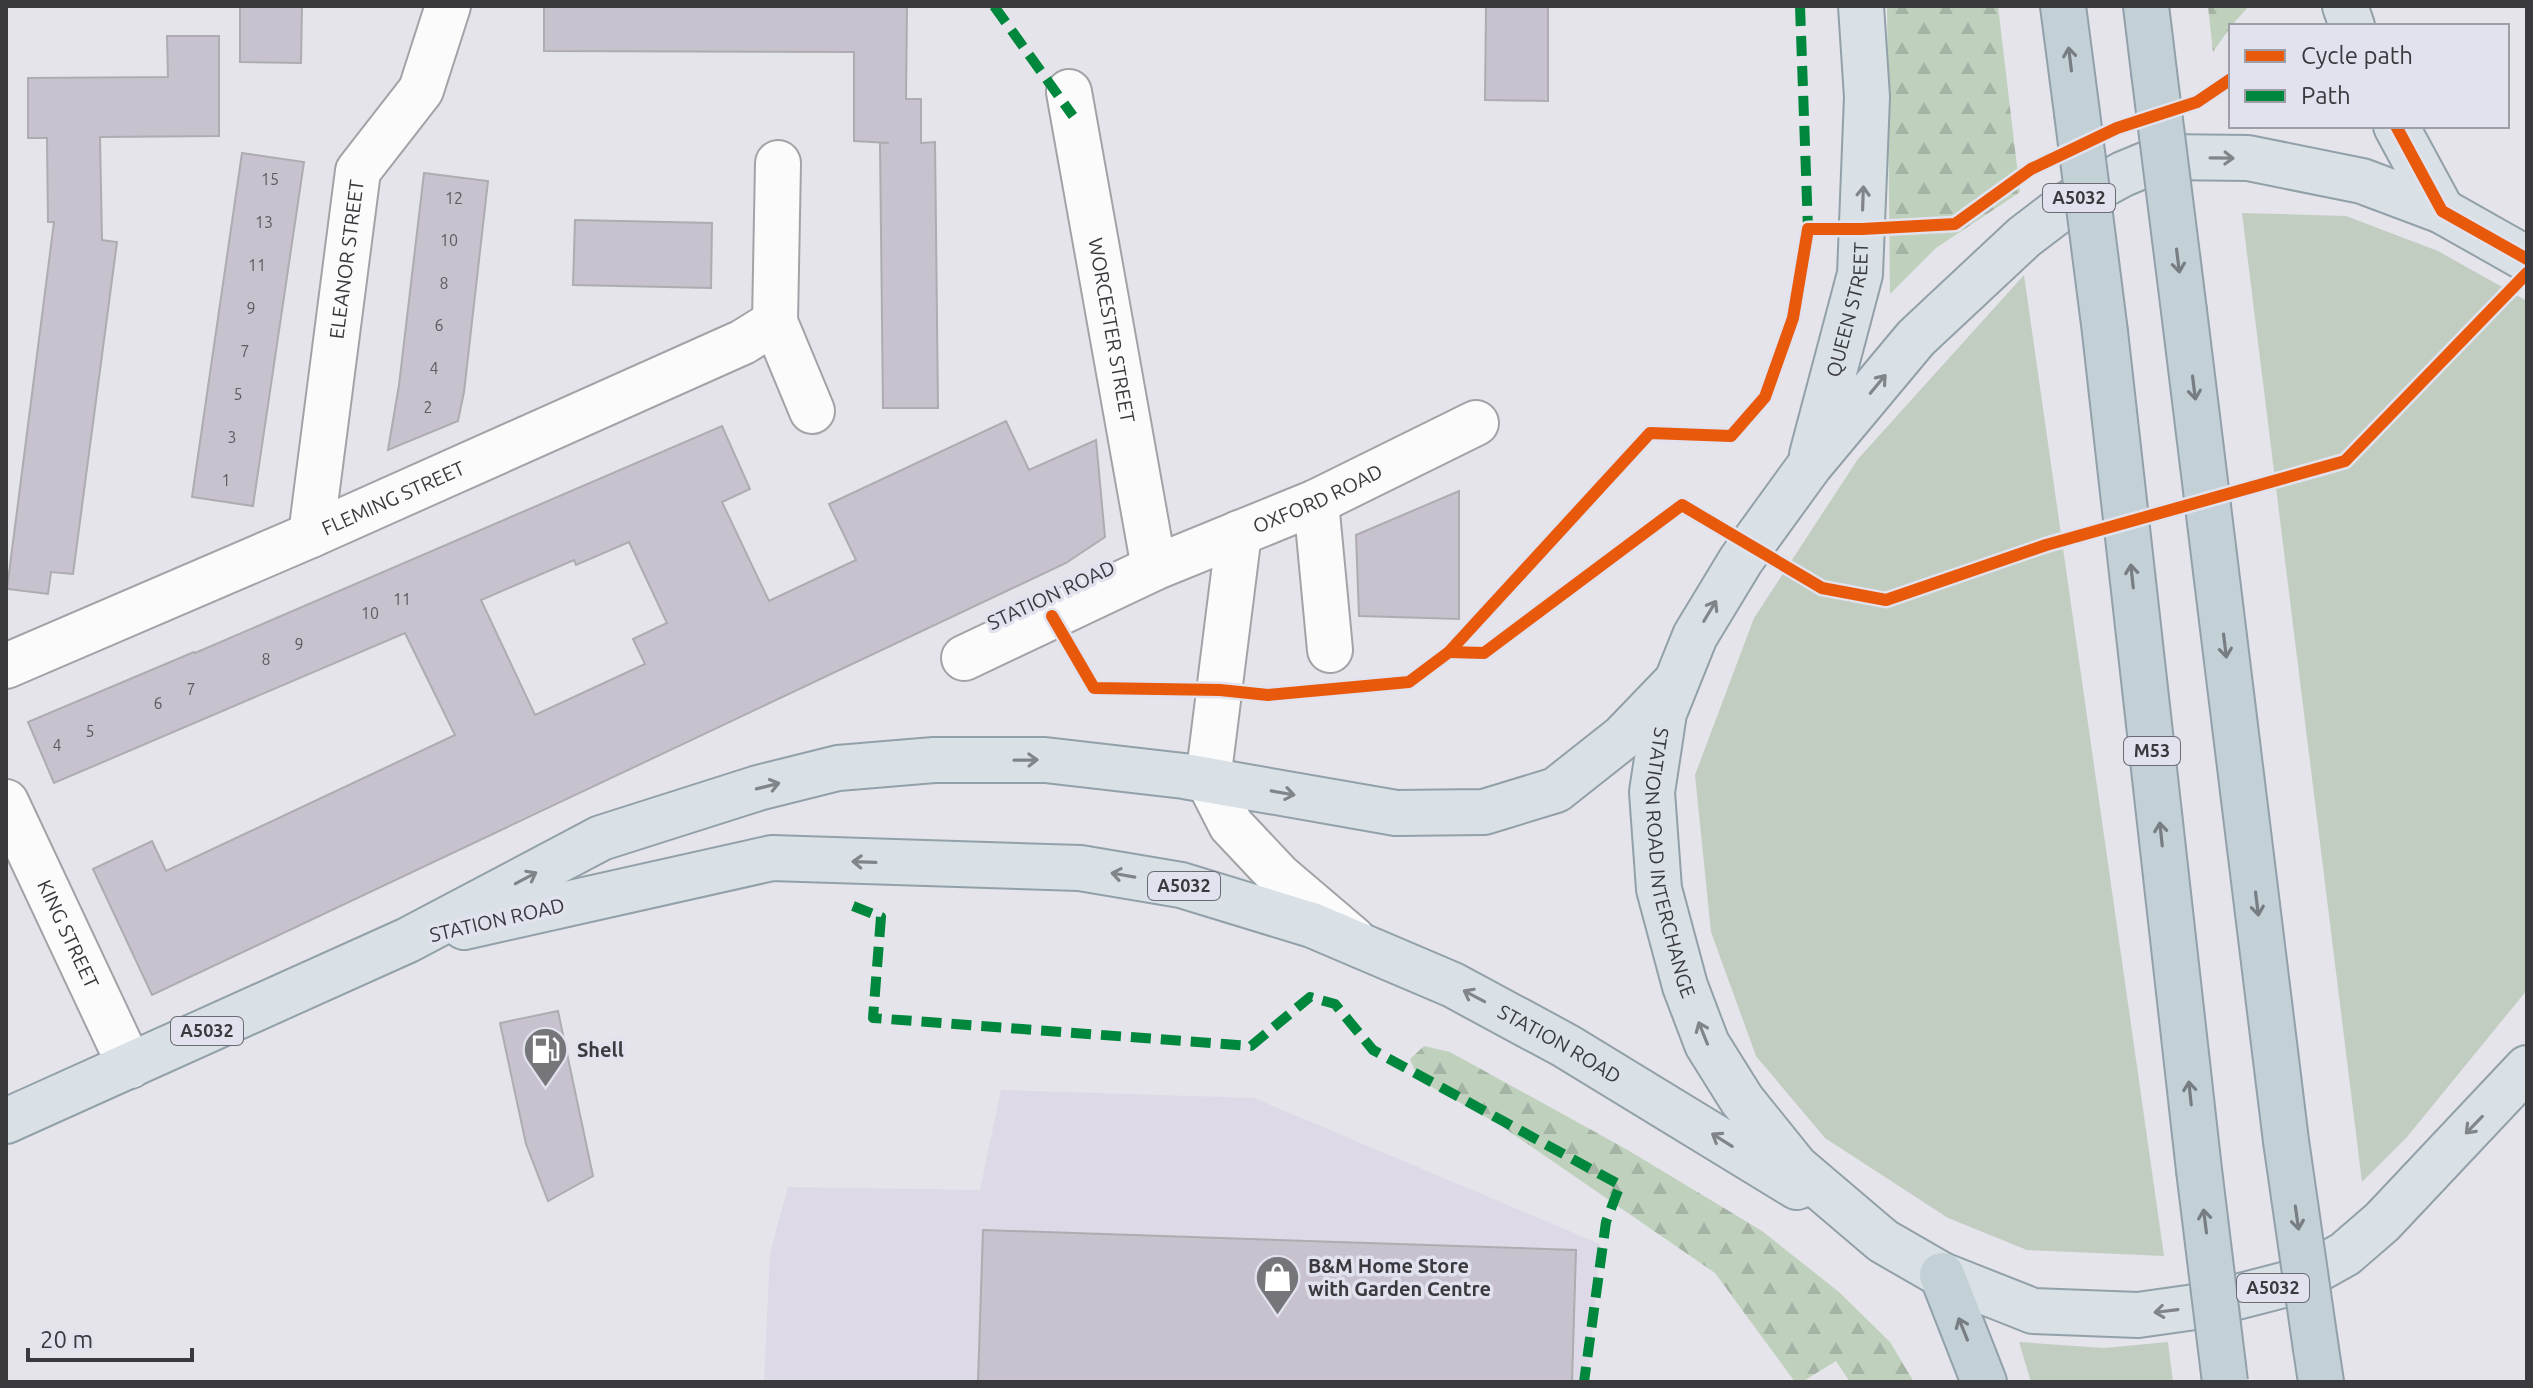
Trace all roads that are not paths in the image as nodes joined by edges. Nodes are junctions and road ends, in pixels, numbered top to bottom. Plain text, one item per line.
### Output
1 (448, 6) edge
2 (1861, 6) edge
3 (2063, 6) edge
4 (2146, 6) edge
5 (1069, 92) dead end
6 (2397, 128) edge
7 (778, 163) dead end
8 (2442, 211) junction
9 (2527, 259) edge
10 (775, 322) junction
11 (812, 411) dead end
12 (1476, 423) dead end
13 (1810, 465) junction
14 (1316, 502) junction
15 (1239, 533) junction
16 (311, 535) junction
17 (1154, 568) junction
18 (1330, 650) dead end
19 (964, 658) dead end
20 (6, 666) edge
21 (1677, 681) junction
22 (1208, 780) junction
23 (6, 802) edge
24 (408, 940) junction
25 (1361, 946) junction
26 (130, 1066) junction
27 (2527, 1068) edge
28 (6, 1121) edge
29 (1883, 1241) junction
30 (1942, 1275) junction
31 (2318, 1366) edge
32 (1984, 1382) edge
33 (2225, 1382) edge

1 - 16 street, ELEANOR STREET
13 -> 2 main road, QUEEN STREET / A5032
33 -> 3 highway, M53, bridge
4 -> 31 highway, bridge
5 - 17 street, WORCESTER STREET
6 - 8 main road
7 - 10 street
8 - 9 main road, STATION ROAD INTERCHANGE / A5032
13 -> 8 main road, STATION ROAD INTERCHANGE / A5032
10 - 11 street
10 - 16 street, FLEMING STREET
12 - 14 street, OXFORD ROAD
21 -> 13 main road, STATION ROAD INTERCHANGE / A5032
14 - 15 street, OXFORD ROAD
14 - 18 street
15 - 17 street, OXFORD ROAD
15 - 22 street
16 - 20 street, FLEMING STREET
17 - 19 street, STATION ROAD
22 -> 21 main road, STATION ROAD / A5032
29 -> 21 main road, STATION ROAD INTERCHANGE / A5032
24 -> 22 main road, STATION ROAD / A5032
22 - 25 street
23 - 26 street, KING STREET
25 -> 24 main road, STATION ROAD / A5032
24 - 26 main road, STATION ROAD / A5032
29 -> 25 main road, STATION ROAD / A5032
26 - 28 main road, STATION ROAD / A5032
27 -> 30 main road, STATION ROAD INTERCHANGE / A5032
29 - 30 main road, STATION ROAD INTERCHANGE / A5032
32 -> 30 highway

